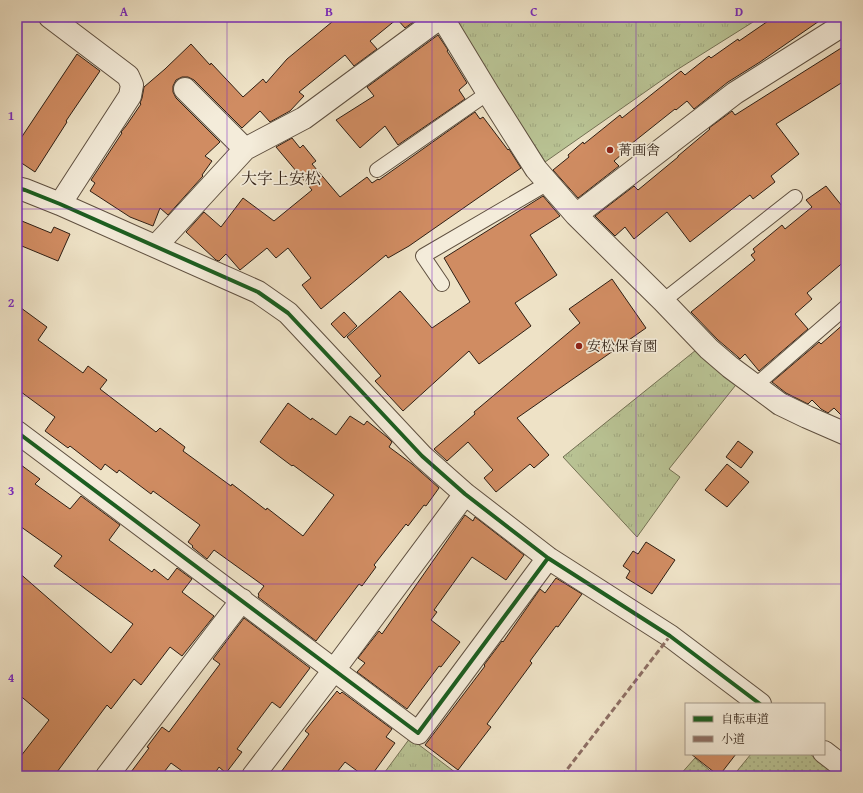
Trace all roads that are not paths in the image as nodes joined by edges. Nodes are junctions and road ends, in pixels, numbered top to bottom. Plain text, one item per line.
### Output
1 (50, 17) edge
2 (441, 17) edge
3 (846, 23) edge
4 (185, 89) dead end
5 (488, 93) junction
6 (245, 149) junction
7 (377, 170) dead end
8 (548, 183) junction
9 (20, 193) edge
10 (795, 197) dead end
11 (60, 204) junction
12 (576, 215) junction
13 (156, 246) junction
14 (442, 284) dead end
15 (663, 301) junction
16 (846, 307) edge
17 (756, 385) junction
18 (17, 432) edge
19 (846, 434) edge
20 (465, 494) junction
21 (548, 558) junction
22 (242, 600) junction
23 (334, 670) junction
24 (759, 703) edge
25 (825, 753) edge
26 (846, 769) edge
27 (107, 776) edge
28 (253, 776) edge

1 - 11 street
2 - 5 street
2 - 6 street
3 - 12 street
4 - 6 street
5 - 7 lane
5 - 8 street
6 - 13 street
8 - 12 street
8 - 14 lane
9 - 11 street
10 - 15 lane
11 - 13 street
12 - 15 street
13 - 20 street
15 - 17 street
16 - 17 lane
17 - 19 street
18 - 22 street
20 - 21 street
20 - 23 street
21 - 23 street
21 - 24 street
22 - 23 street
22 - 27 street
23 - 28 street
25 - 26 street

